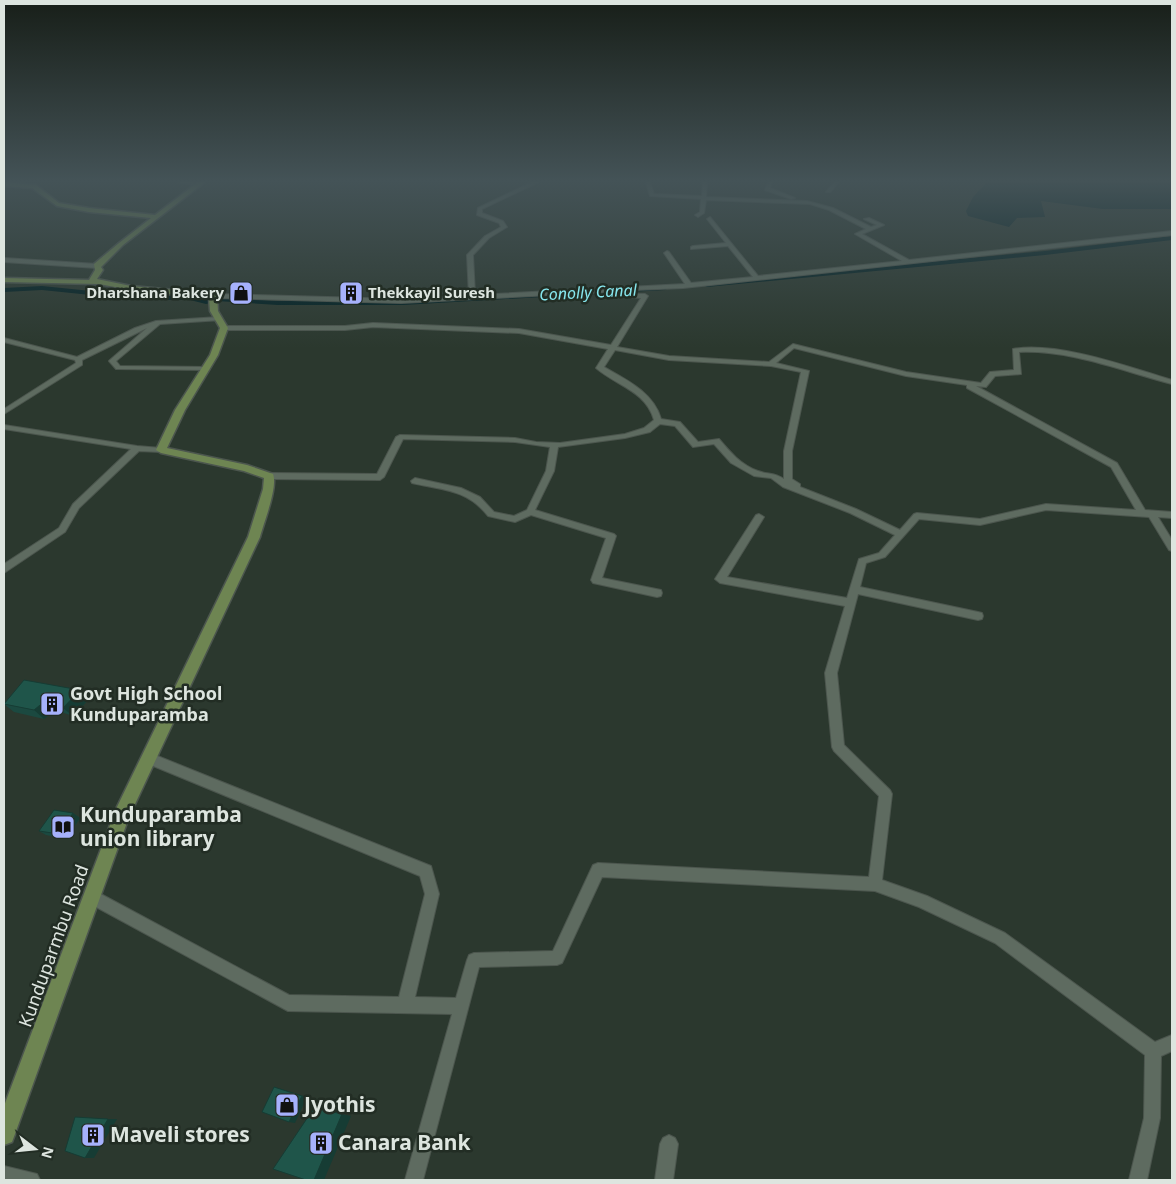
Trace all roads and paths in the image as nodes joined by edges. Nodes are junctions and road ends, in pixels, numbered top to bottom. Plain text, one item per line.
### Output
1 (129, 237) edge
2 (487, 237) edge
3 (725, 237) edge
4 (863, 237) edge
5 (1132, 237) edge
6 (730, 244) junction
7 (693, 248) dead end
8 (667, 253) dead end
9 (4, 260) edge
10 (907, 261) junction
11 (97, 266) junction
12 (756, 277) junction
13 (4, 280) edge
14 (96, 282) junction
15 (689, 285) junction
16 (631, 291) junction
17 (472, 298) junction
18 (213, 299) junction
19 (158, 322) junction
20 (222, 324) junction
21 (4, 340) edge
22 (614, 349) junction
23 (78, 358) junction
24 (772, 364) junction
25 (206, 369) junction
26 (962, 382) junction
27 (1172, 382) edge
28 (4, 412) edge
29 (658, 421) junction
30 (4, 427) edge
31 (554, 444) junction
32 (137, 448) junction
33 (161, 450) junction
34 (269, 476) junction
35 (415, 481) dead end
36 (802, 490) junction
37 (530, 512) junction
38 (1147, 514) junction
39 (1172, 515) edge
40 (759, 517) dead end
41 (901, 534) junction
42 (1172, 548) edge
43 (4, 569) edge
44 (854, 589) junction
45 (657, 593) dead end
46 (851, 603) junction
47 (978, 616) dead end
48 (150, 759) junction
49 (875, 884) junction
50 (92, 897) junction
51 (405, 1005) junction
52 (462, 1006) junction
53 (1172, 1043) edge
54 (1153, 1051) junction
55 (4, 1134) edge
56 (669, 1144) dead end
57 (4, 1175) edge
58 (31, 1180) edge
59 (414, 1180) edge
60 (664, 1180) edge
61 (1138, 1180) edge

1 - 11 main road
2 - 17 street
3 - 6 street
4 - 10 street
5 - 10 street
6 - 7 street
6 - 12 street
8 - 15 street
9 - 11 street
10 - 12 street
11 - 14 main road
12 - 15 street
13 - 14 main road
14 - 18 main road
15 - 16 street
16 - 17 street
16 - 22 street
17 - 18 street
18 - 20 main road
19 - 20 street
19 - 23 street
19 - 25 street
20 - 22 street
20 - 25 main road
21 - 23 street
22 - 24 street
22 - 29 street
23 - 28 street
24 - 26 street
24 - 36 street
25 - 33 main road
26 - 27 street
26 - 38 street
29 - 31 street
29 - 36 street
30 - 32 street
31 - 34 street
31 - 37 street
32 - 33 street
32 - 43 street
33 - 34 main road
34 - 48 main road, Kunduparmbu Road
35 - 37 street
36 - 41 street
37 - 45 street
38 - 39 street
38 - 41 street
38 - 42 street
40 - 46 street
41 - 44 street
44 - 46 street
44 - 47 street
46 - 49 street
48 - 50 main road, Kunduparmbu Road
48 - 51 street
49 - 52 street
49 - 54 street
50 - 51 street
50 - 55 main road, Kunduparmbu Road
51 - 52 street
52 - 59 street
53 - 54 street
54 - 61 street
56 - 60 street
57 - 58 street

